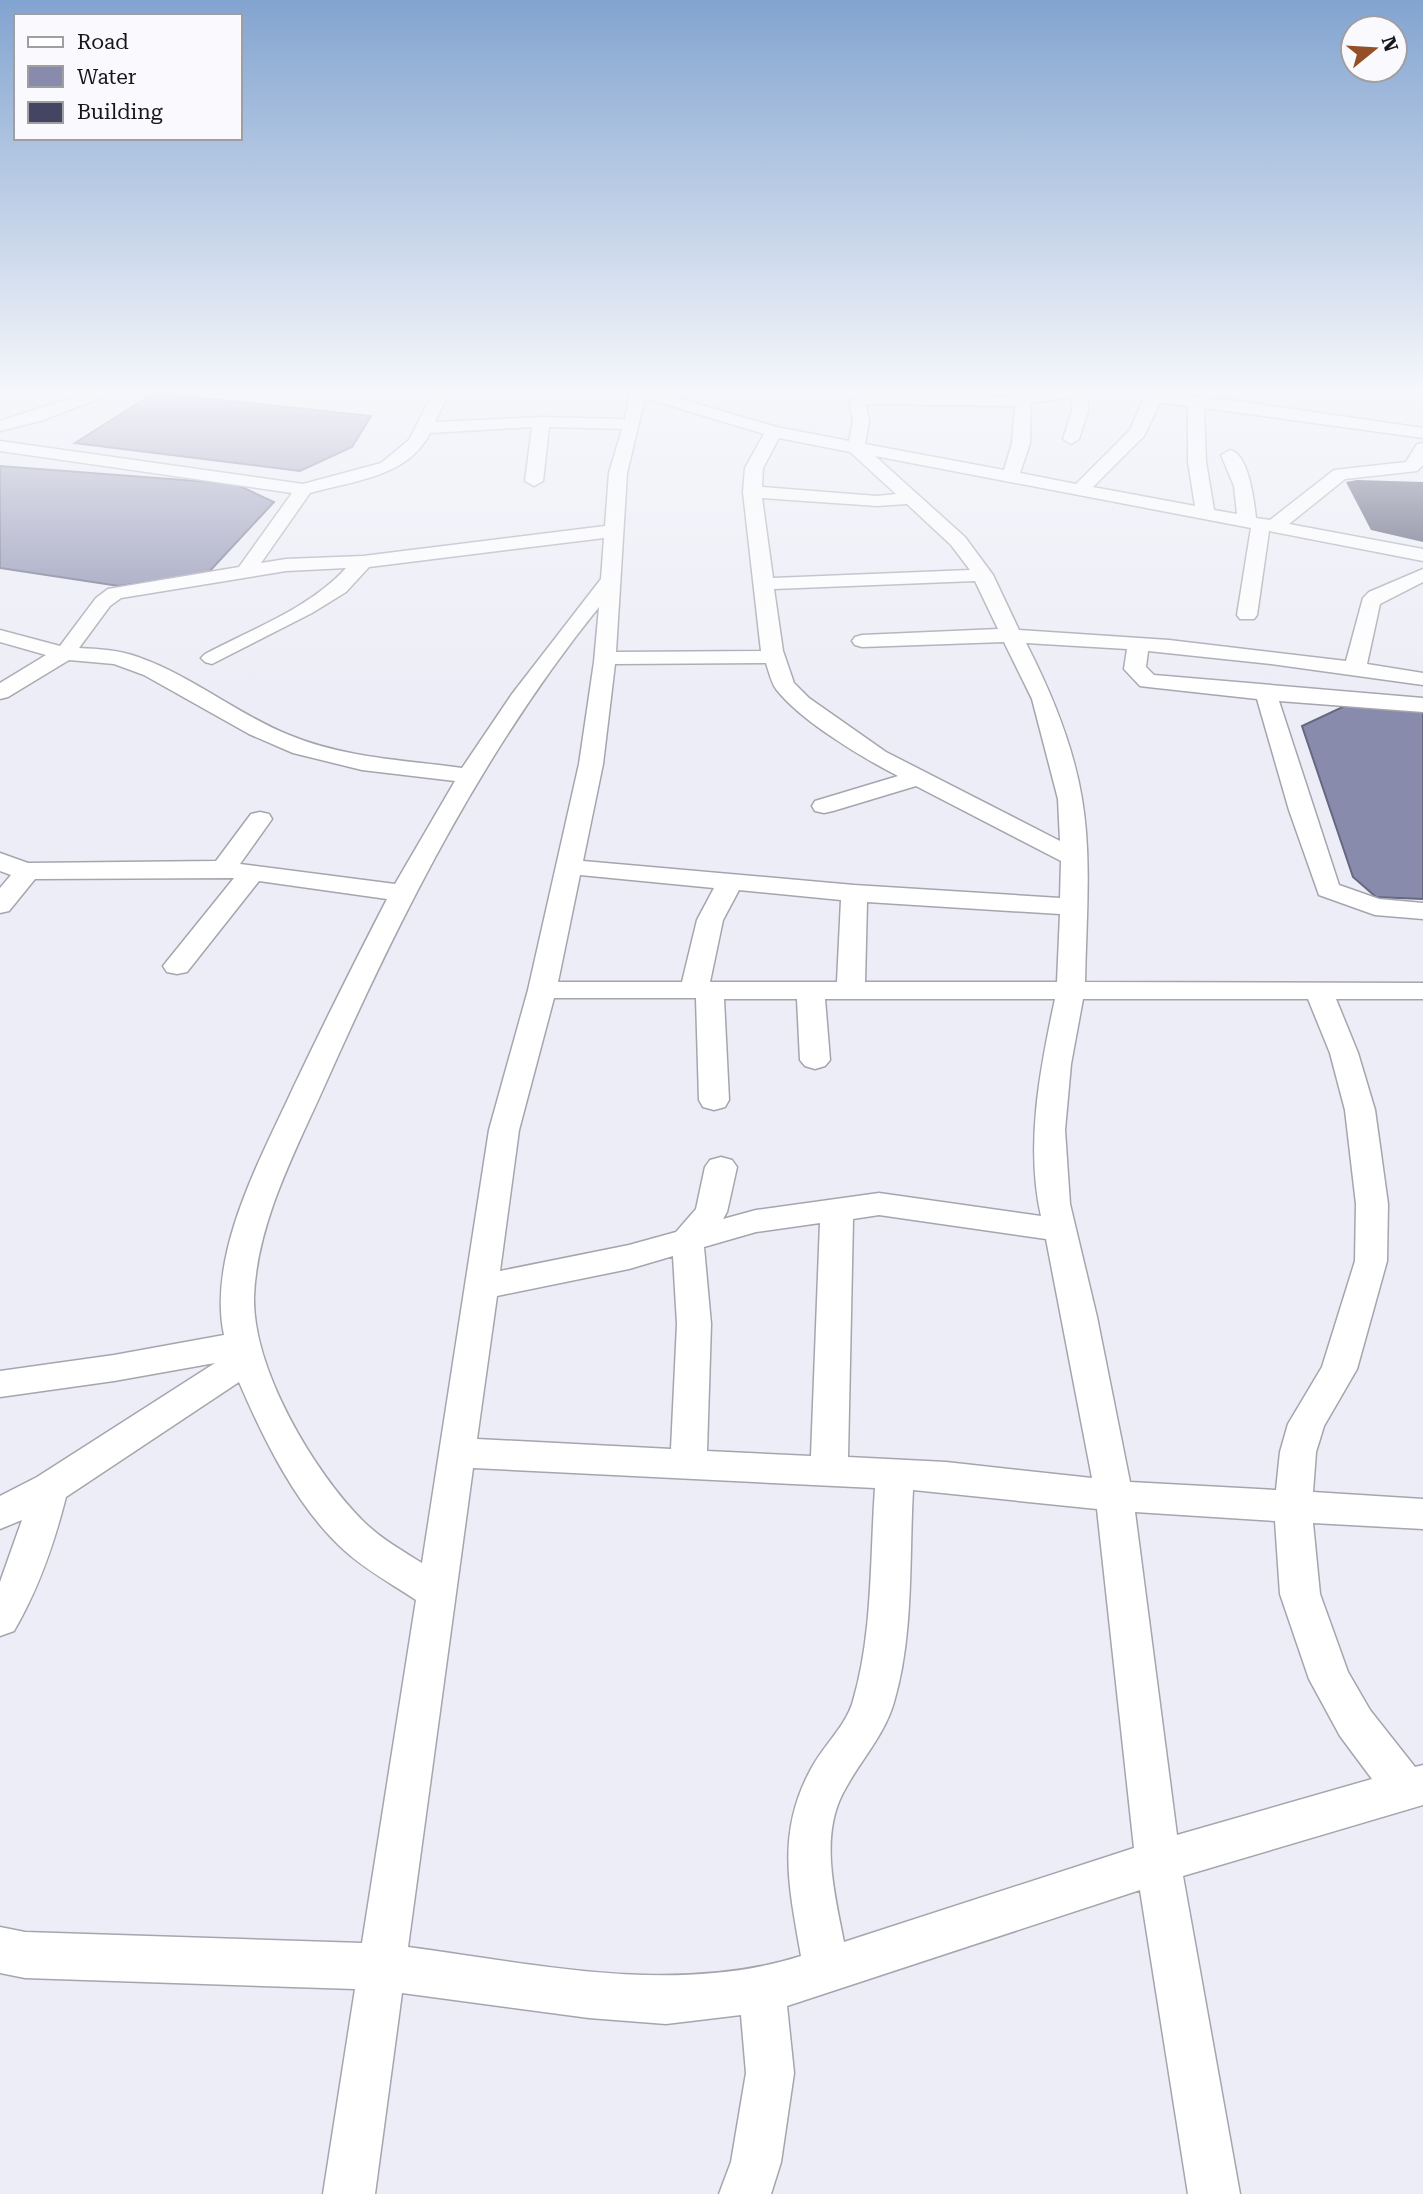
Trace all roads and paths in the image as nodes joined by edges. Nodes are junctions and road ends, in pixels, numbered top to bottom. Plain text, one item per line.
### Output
1 (301, 493) edge
2 (617, 493) edge
3 (752, 493) edge
4 (791, 493) edge
5 (904, 493) edge
6 (1110, 493) edge
7 (1202, 493) edge
8 (1247, 493) edge
9 (1309, 493) edge
10 (909, 498) junction
11 (1205, 512) junction
12 (1261, 523) junction
13 (614, 531) junction
14 (1423, 555) edge
15 (363, 562) junction
16 (246, 571) junction
17 (982, 575) junction
18 (1423, 575) edge
19 (612, 578) junction
20 (763, 584) junction
21 (1247, 615) dead end
22 (0, 636) edge
23 (1013, 636) junction
24 (862, 641) dead end
25 (1138, 644) junction
26 (65, 653) junction
27 (774, 657) junction
28 (212, 658) dead end
29 (606, 658) junction
30 (1355, 668) junction
31 (1423, 679) edge
32 (0, 692) edge
33 (1266, 693) junction
34 (1423, 705) edge
35 (468, 776) junction
36 (917, 778) junction
37 (824, 806) dead end
38 (260, 819) dead end
39 (1074, 858) junction
40 (0, 861) edge
41 (570, 867) junction
42 (223, 869) junction
43 (28, 871) junction
44 (252, 873) junction
45 (730, 882) junction
46 (402, 893) junction
47 (854, 893) junction
48 (0, 905) edge
49 (1072, 907) junction
50 (1423, 911) edge
51 (177, 966) dead end
52 (810, 989) junction
53 (851, 989) junction
54 (1071, 989) junction
55 (542, 990) junction
56 (702, 990) junction
57 (1320, 990) junction
58 (1423, 991) edge
59 (815, 1060) dead end
60 (714, 1100) dead end
61 (721, 1167) dead end
62 (837, 1208) junction
63 (1060, 1230) junction
64 (687, 1240) junction
65 (482, 1287) junction
66 (244, 1352) junction
67 (0, 1384) edge
68 (459, 1453) junction
69 (688, 1464) junction
70 (829, 1471) junction
71 (895, 1475) junction
72 (50, 1488) junction
73 (1114, 1496) junction
74 (1293, 1505) junction
75 (0, 1514) edge
76 (1423, 1514) edge
77 (436, 1592) junction
78 (0, 1619) edge
79 (1415, 1787) edge
80 (1158, 1862) junction
81 (0, 1950) edge
82 (381, 1967) junction
83 (827, 1971) junction
84 (762, 1987) junction
85 (349, 2194) edge
86 (745, 2194) edge
87 (1214, 2194) edge

1 - 16 street
2 - 13 street
3 - 20 street
4 - 10 street
5 - 10 street
6 - 11 street
7 - 11 street
8 - 12 street
9 - 12 street
10 - 17 street
11 - 12 street
12 - 14 street
12 - 21 street
13 - 15 street
13 - 19 street
15 - 16 street
15 - 28 street
16 - 26 street
17 - 20 street
17 - 23 street
18 - 30 street
19 - 29 street
19 - 35 street
20 - 27 street
22 - 26 street
23 - 24 street
23 - 25 street
23 - 39 street
25 - 30 street
25 - 33 street
26 - 32 street
26 - 35 street
27 - 29 street
27 - 36 street
29 - 41 street
30 - 31 street
33 - 34 street
33 - 50 street
35 - 46 street
36 - 37 street
36 - 39 street
38 - 42 street
39 - 49 street
40 - 43 street
41 - 45 street
41 - 55 street
42 - 43 street
42 - 44 street
43 - 48 street
44 - 46 street
44 - 51 street
45 - 47 street
45 - 56 street
46 - 66 street
47 - 49 street
47 - 53 street
49 - 54 street
52 - 53 street
52 - 56 street
52 - 59 street
53 - 54 street
54 - 57 street
54 - 63 street
55 - 56 street
55 - 65 street
56 - 60 street
57 - 58 street
57 - 74 street
61 - 64 street
62 - 63 street
62 - 64 street
62 - 70 street
63 - 73 street
64 - 65 street
64 - 69 street
65 - 68 street
66 - 67 street
66 - 72 street
66 - 77 street
68 - 69 street
68 - 77 street
69 - 70 street
70 - 71 street
71 - 73 street
71 - 83 street
72 - 75 street
72 - 78 street
73 - 74 street
73 - 80 street
74 - 76 street
74 - 79 street
77 - 82 street
79 - 80 street
80 - 83 street
80 - 87 street
81 - 82 street
82 - 84 street
82 - 85 street
83 - 84 street
84 - 86 street

